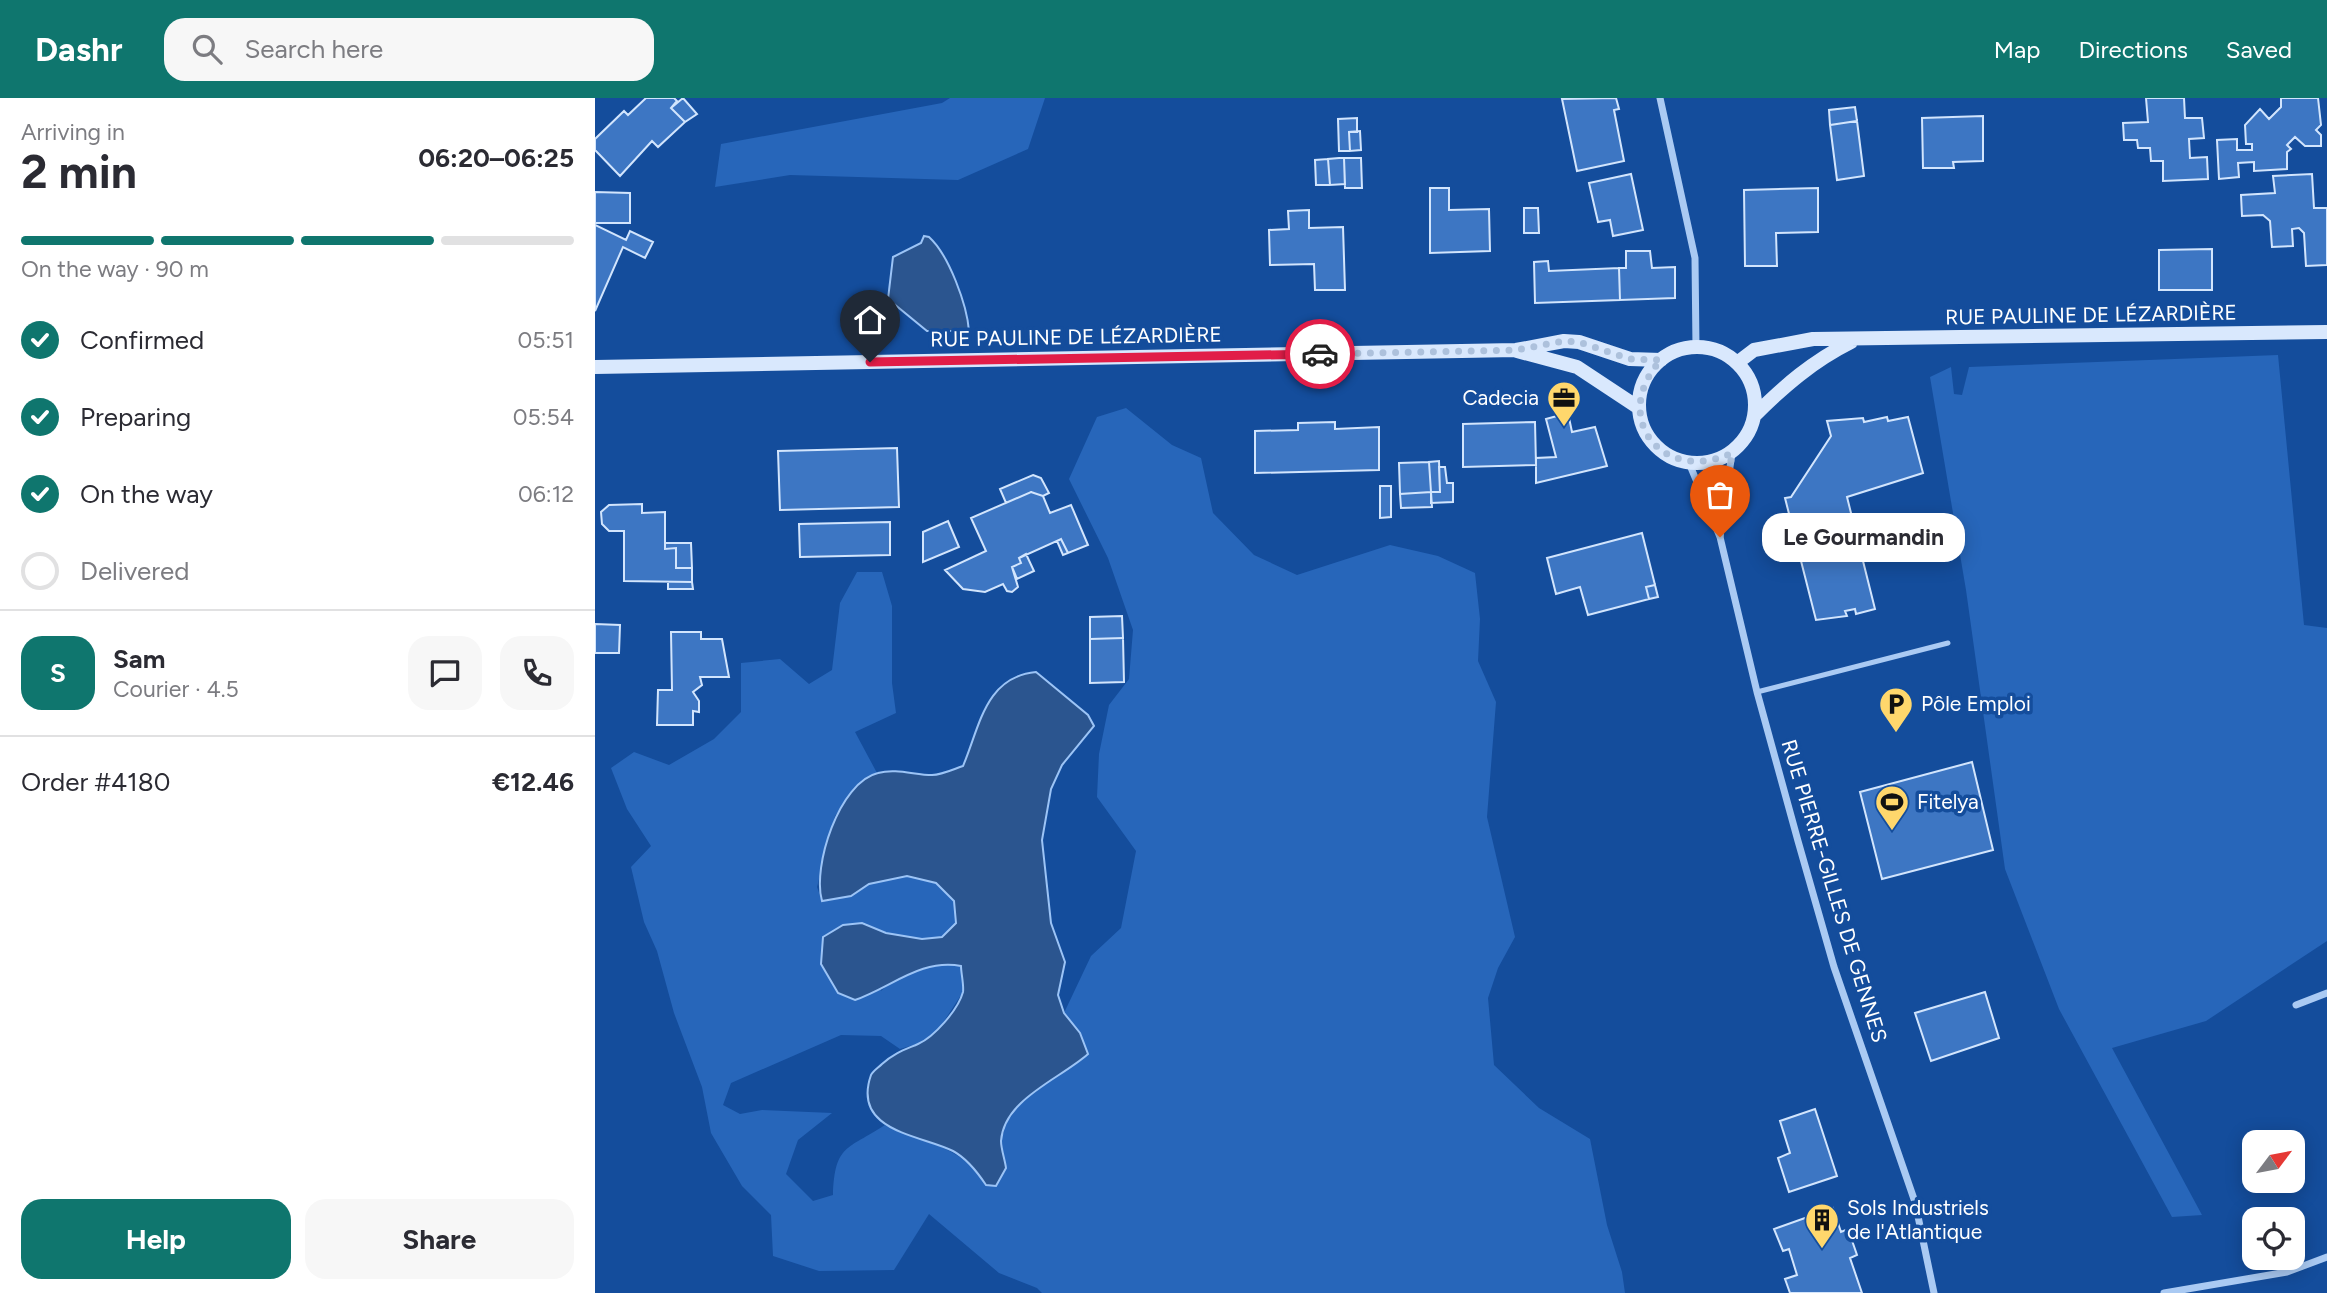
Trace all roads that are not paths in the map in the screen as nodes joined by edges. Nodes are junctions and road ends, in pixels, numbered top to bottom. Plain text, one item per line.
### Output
1 (1660, 98) edge
2 (2327, 332) edge
3 (1856, 340) junction
4 (1696, 348) junction
5 (1516, 350) junction
6 (1661, 360) junction
7 (1737, 363) junction
8 (595, 366) edge
9 (1639, 408) junction
10 (1754, 416) junction
11 (1732, 453) junction
12 (1689, 463) junction
13 (1720, 537) junction
14 (1948, 643) dead end
15 (1757, 692) junction
16 (2327, 993) edge
17 (2296, 1004) dead end
18 (2327, 1257) edge
19 (1934, 1293) edge
20 (2164, 1293) edge

1 - 4 street
2 - 3 main road, RUE PAULINE DE LÉZARDIÈRE
3 - 7 main road, RUE PAULINE DE LÉZARDIÈRE
3 - 10 main road, RUE PAULINE DE LÉZARDIÈRE
4 - 6 main road
4 - 7 main road
5 - 6 main road, RUE PAULINE DE LÉZARDIÈRE
5 - 8 main road, RUE PAULINE DE LÉZARDIÈRE
5 - 9 main road, RUE PAULINE DE LÉZARDIÈRE
6 - 9 main road
7 - 10 main road
9 - 12 main road
10 - 11 main road
11 - 12 main road
11 - 13 street, RUE PIERRE-GILLES DE GENNES
12 - 13 street, RUE PIERRE-GILLES DE GENNES
13 - 15 street, RUE PIERRE-GILLES DE GENNES
14 - 15 lane
15 - 19 street, RUE PIERRE-GILLES DE GENNES
16 - 17 street
18 - 20 street

